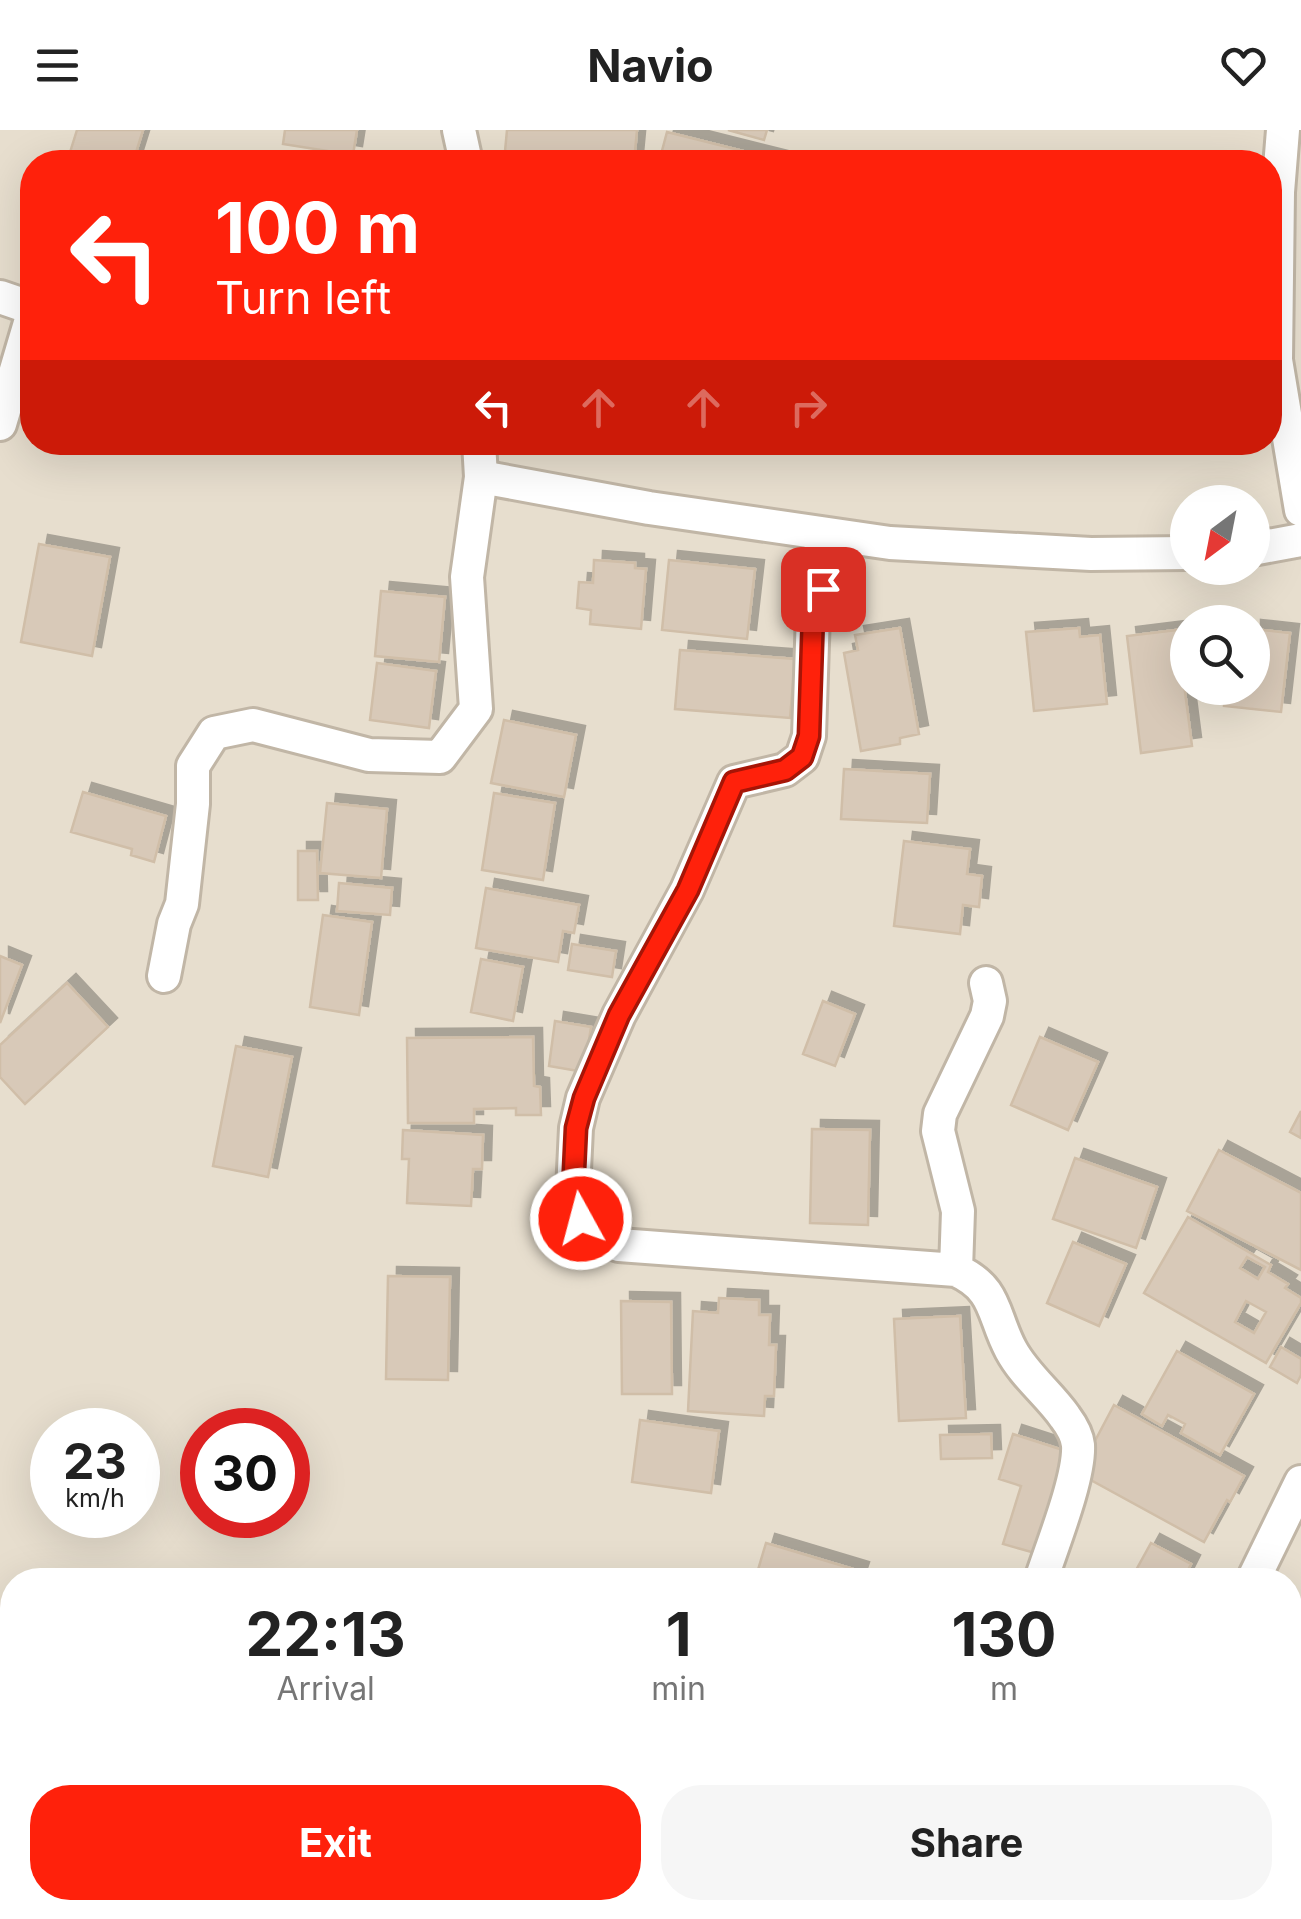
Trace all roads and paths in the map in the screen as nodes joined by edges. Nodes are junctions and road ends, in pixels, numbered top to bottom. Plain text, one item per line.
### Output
1 (20, 354) edge
2 (1282, 396) edge
3 (0, 424) edge
4 (480, 455) edge
5 (481, 477) junction
6 (1301, 510) edge
7 (820, 533) junction
8 (1301, 540) edge
9 (1270, 546) edge
10 (1170, 554) edge
11 (164, 976) dead end
12 (986, 984) dead end
13 (956, 1270) junction
14 (1301, 1482) edge
15 (1045, 1568) edge
16 (1259, 1568) edge

1 - 3 street
2 - 6 street
4 - 5 street
5 - 7 street
5 - 11 street
7 - 10 street
7 - 13 street
8 - 9 street
12 - 13 street
13 - 15 street
14 - 16 street

